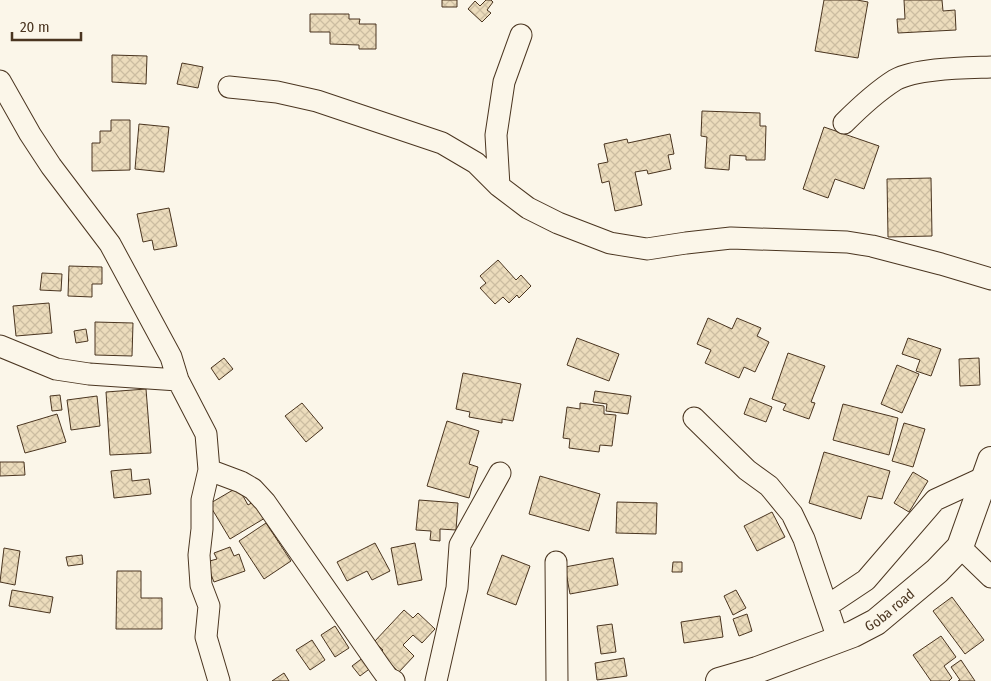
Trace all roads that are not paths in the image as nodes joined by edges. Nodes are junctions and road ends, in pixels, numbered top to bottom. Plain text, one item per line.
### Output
1 (521, 35) dead end
2 (991, 66) edge
3 (0, 81) edge
4 (229, 87) dead end
5 (844, 123) dead end
6 (499, 186) junction
7 (991, 279) edge
8 (0, 346) edge
9 (178, 380) junction
10 (694, 418) dead end
11 (988, 468) edge
12 (209, 470) junction
13 (500, 473) dead end
14 (960, 547) junction
15 (556, 562) dead end
16 (991, 577) edge
17 (827, 606) junction
18 (838, 639) junction
19 (219, 681) edge
20 (394, 681) edge
21 (436, 681) edge
22 (557, 681) edge
23 (719, 681) edge

1 - 6 street
2 - 5 street
3 - 9 street
4 - 6 street
6 - 7 street
8 - 9 street
9 - 12 street
10 - 17 street
11 - 14 street, Goba road
11 - 17 street
12 - 19 street
12 - 20 street
13 - 21 street
14 - 16 street
14 - 18 street, Goba road
15 - 22 street
17 - 18 street
18 - 23 street, Goba road

